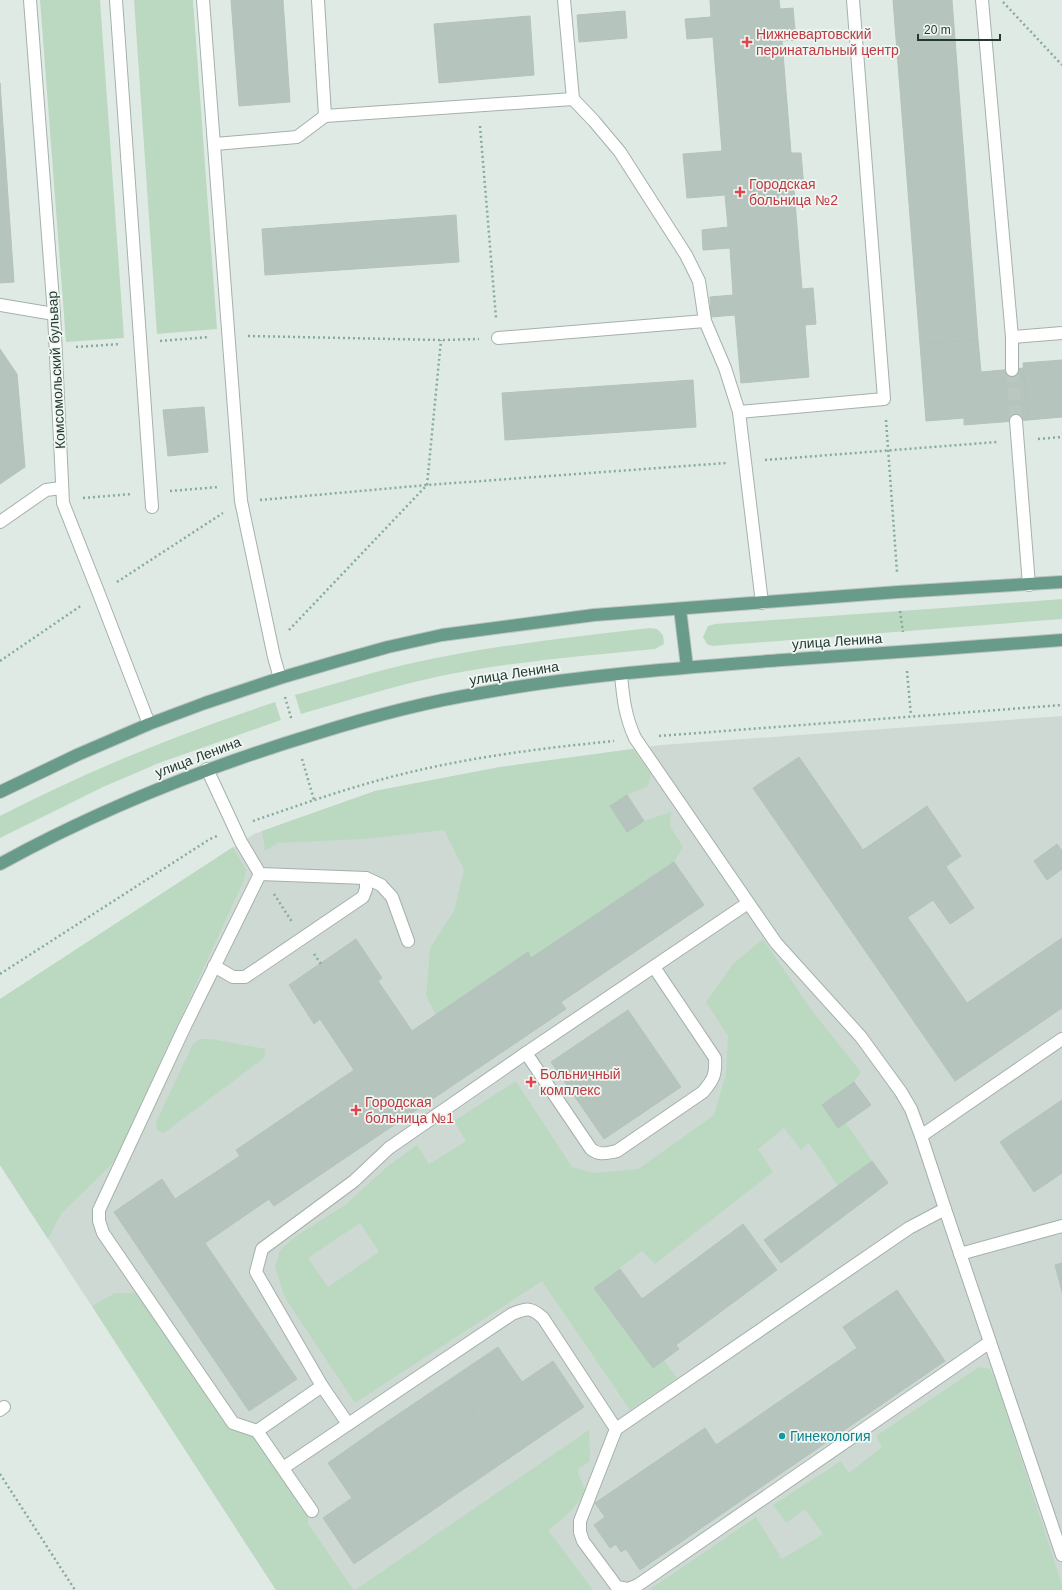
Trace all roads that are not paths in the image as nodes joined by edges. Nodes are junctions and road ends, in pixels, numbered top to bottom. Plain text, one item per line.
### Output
1 (30, 0) edge
2 (116, 0) edge
3 (203, 0) edge
4 (318, 0) edge
5 (564, 0) edge
6 (853, 0) edge
7 (982, 0) edge
8 (573, 99) junction
9 (324, 116) junction
10 (215, 144) junction
11 (0, 305) edge
12 (54, 314) junction
13 (705, 321) junction
14 (1062, 333) edge
15 (1012, 336) junction
16 (498, 338) road end
17 (1012, 370) tunnel mouth
18 (739, 412) junction
19 (1016, 421) tunnel mouth
20 (61, 488) junction
21 (152, 507) dead end
22 (0, 522) edge
23 (1062, 582) edge
24 (1029, 586) junction
25 (762, 603) junction
26 (680, 609) junction
27 (1062, 640) edge
28 (687, 667) junction
29 (621, 674) junction
30 (280, 678) junction
31 (148, 724) junction
32 (207, 769) junction
33 (0, 792) edge
34 (0, 864) edge
35 (260, 874) junction
36 (366, 878) junction
37 (748, 903) junction
38 (408, 941) dead end
39 (214, 966) junction
40 (654, 967) junction
41 (1062, 1039) edge
42 (526, 1053) junction
43 (922, 1136) junction
44 (945, 1209) junction
45 (1062, 1226) edge
46 (960, 1254) junction
47 (990, 1342) junction
48 (322, 1386) junction
49 (348, 1424) junction
50 (616, 1429) junction
51 (257, 1431) junction
52 (283, 1468) junction
53 (312, 1511) dead end
54 (1062, 1556) edge

1 - 12 street, Комсомольский бульвар
2 - 21 street
3 - 10 street
4 - 9 street
5 - 8 street
6 - 18 street
7 - 15 street
8 - 9 street
8 - 13 street
9 - 10 street
10 - 30 street
11 - 12 street
12 - 20 street, Комсомольский бульвар
13 - 16 street
13 - 18 street
14 - 15 street
15 - 17 street
18 - 25 street
19 - 24 street
20 - 22 street
20 - 31 street, Комсомольский бульвар
23 - 24 main road
24 - 25 main road
25 - 26 main road
26 - 28 main road
26 - 30 main road
27 - 28 main road, улица Ленина
28 - 29 main road, улица Ленина
29 - 32 main road, улица Ленина
29 - 37 street
30 - 31 main road
31 - 33 main road
32 - 34 main road, улица Ленина
32 - 35 street
35 - 36 street
35 - 39 street
36 - 38 street
36 - 39 street
37 - 40 street
37 - 43 street
39 - 51 street
40 - 42 street
40 - 42 street
41 - 43 street
42 - 48 street
43 - 44 street
44 - 46 street
44 - 50 street
45 - 46 street
46 - 47 street
47 - 50 street
47 - 54 street
48 - 49 street
48 - 51 street
49 - 50 street
49 - 52 street
51 - 52 street
52 - 53 street

